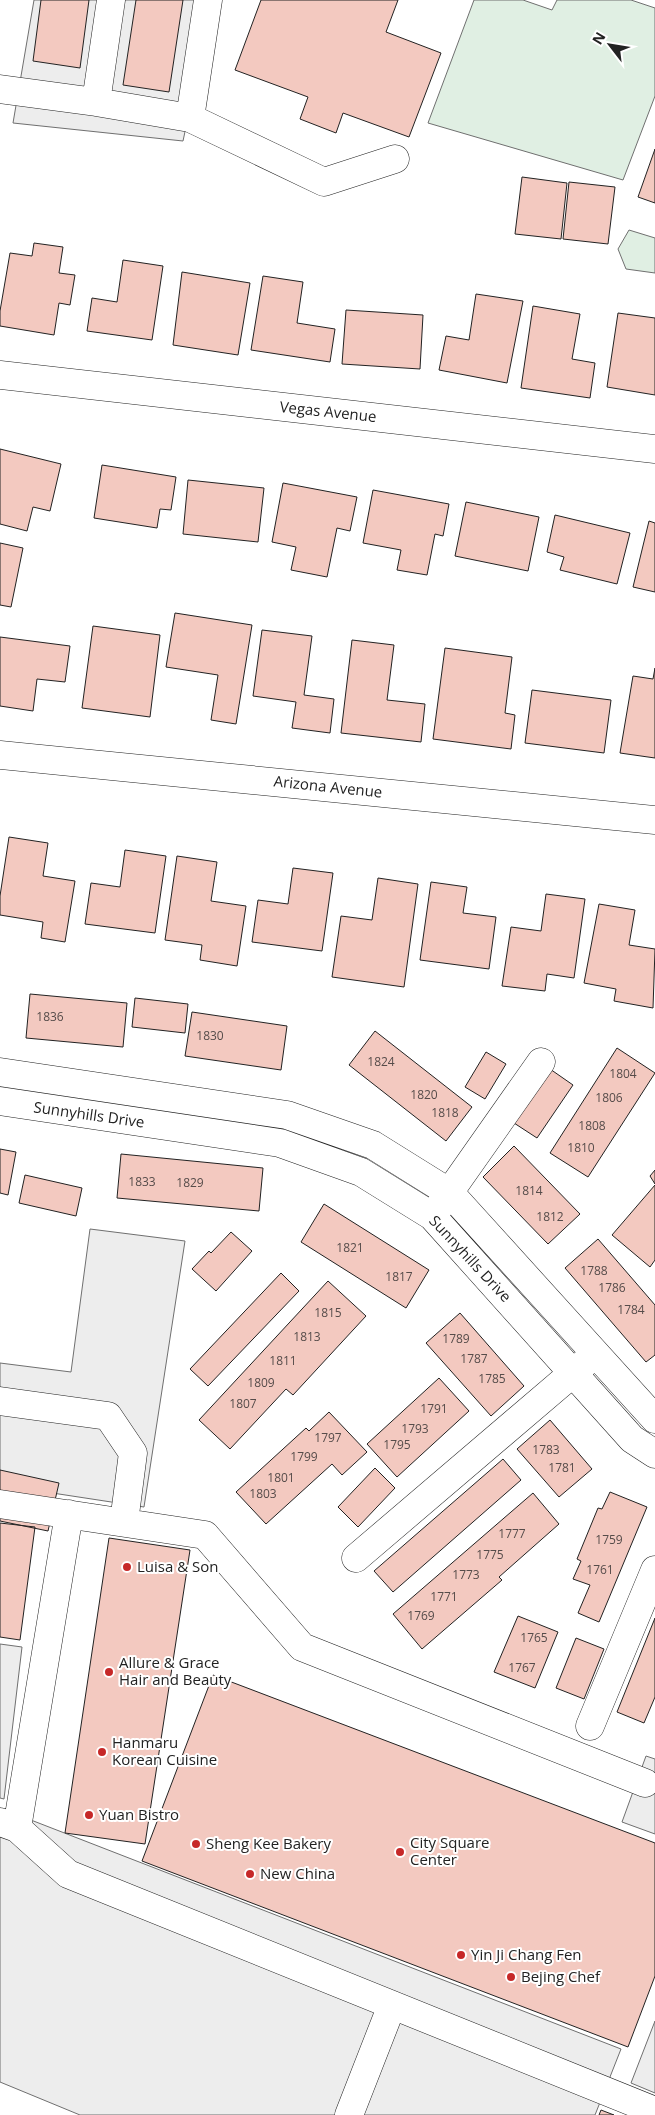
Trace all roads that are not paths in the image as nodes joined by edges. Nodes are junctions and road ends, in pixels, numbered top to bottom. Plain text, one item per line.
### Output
1 (111, 0) edge
2 (208, 0) edge
3 (0, 89) edge
4 (96, 102) junction
5 (190, 118) junction
6 (395, 159) dead end
7 (0, 375) edge
8 (655, 449) edge
9 (0, 754) edge
10 (655, 820) edge
11 (541, 1062) dead end
12 (0, 1072) edge
13 (0, 1101) edge
14 (450, 1193) junction
15 (432, 1216) junction
16 (595, 1354) junction
17 (573, 1373) junction
18 (0, 1401) edge
19 (654, 1416) edge
20 (632, 1438) junction
21 (655, 1454) edge
22 (0, 1504) edge
23 (69, 1514) junction
24 (124, 1522) junction
25 (356, 1558) dead end
26 (655, 1570) edge
27 (590, 1726) dead end
28 (645, 1783) dead end
29 (8, 1825) edge
30 (392, 2005) junction
31 (655, 2111) edge
32 (349, 2115) edge

1 - 4 street
2 - 5 street
3 - 4 street
4 - 5 street
5 - 6 street
7 - 8 street, Vegas Avenue
9 - 10 street, Arizona Avenue
11 - 14 street
12 - 14 street, Sunnyhills Drive
13 - 15 street, Sunnyhills Drive
14 - 15 street
14 - 16 street, Sunnyhills Drive
15 - 17 street, Sunnyhills Drive
16 - 17 street
16 - 19 street, Sunnyhills Drive
17 - 20 street, Sunnyhills Drive
17 - 25 street
18 - 24 street
19 - 20 street
20 - 21 street, Sunnyhills Drive
22 - 23 street
23 - 24 street
23 - 29 street
24 - 28 street
26 - 27 street
29 - 30 street
30 - 31 street
30 - 32 street

